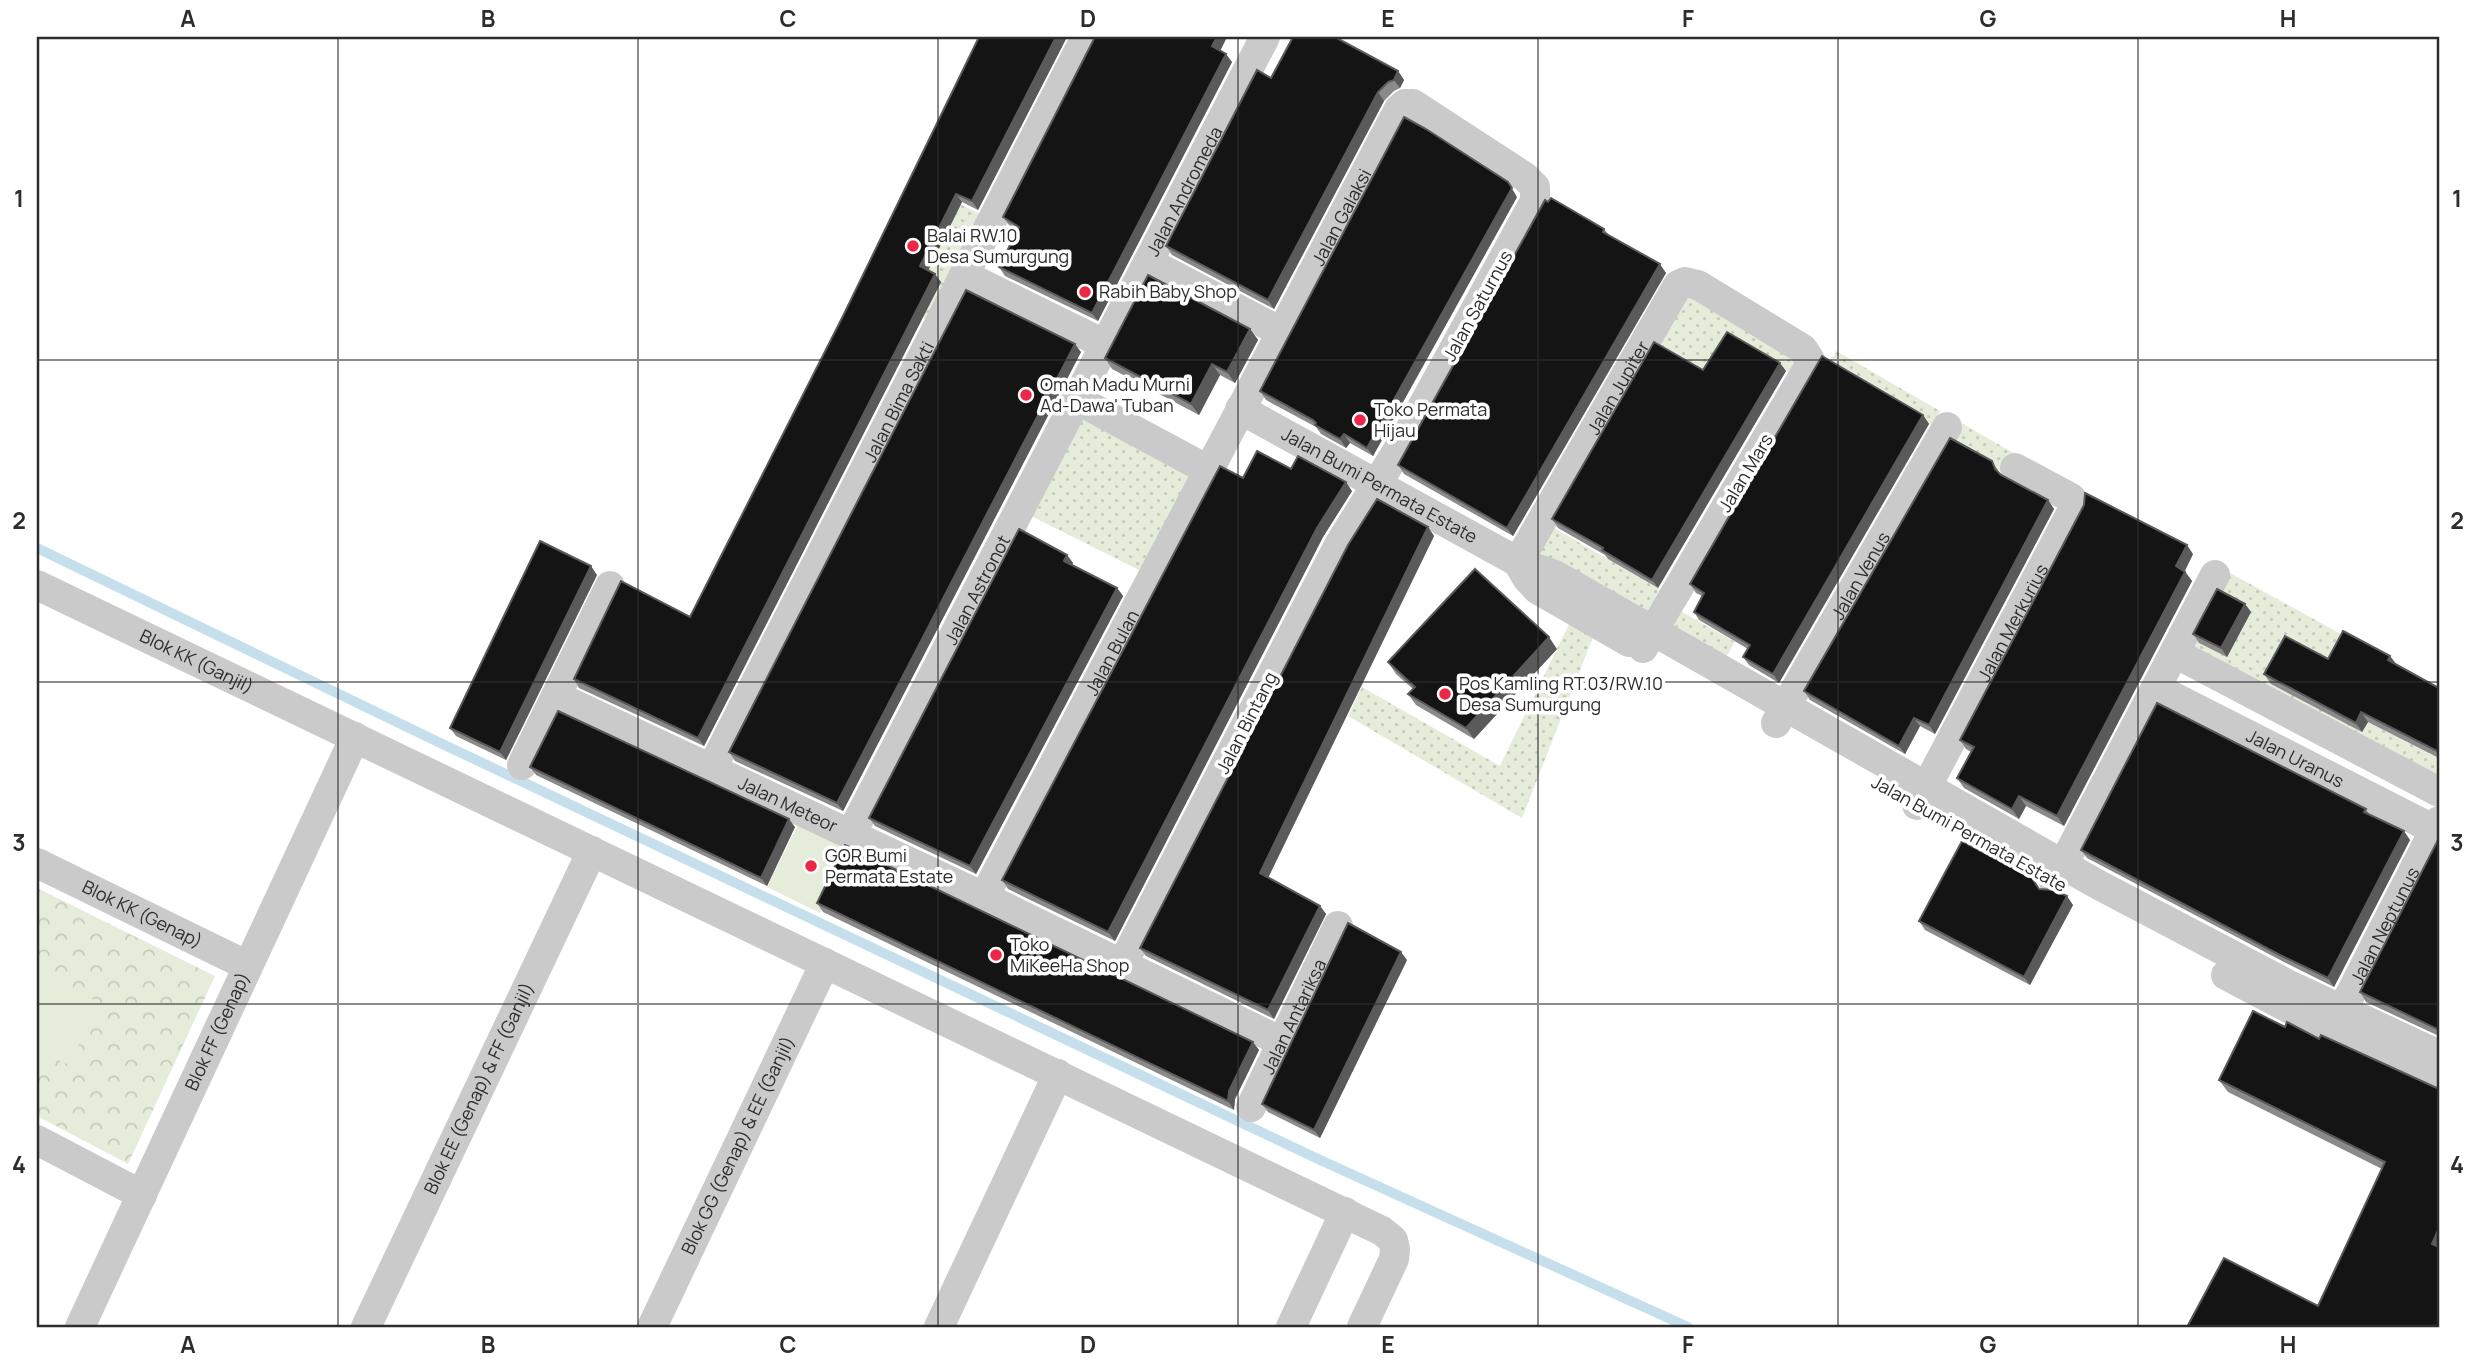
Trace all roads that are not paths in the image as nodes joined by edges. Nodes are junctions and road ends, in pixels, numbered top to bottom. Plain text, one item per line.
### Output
1 (1086, 37) edge
2 (1265, 37) edge
3 (1478, 146) joint
4 (1148, 262) junction
5 (964, 275) junction
6 (1750, 317) joint
7 (1281, 332) junction
8 (1104, 344) junction
9 (1076, 399) junction
10 (1240, 409) junction
11 (1947, 426) dead end
12 (2015, 468) dead end
13 (1209, 470) junction
14 (1377, 485) junction
15 (1518, 562) junction
16 (2215, 575) dead end
17 (37, 585) edge
18 (610, 586) dead end
19 (1647, 640) junction
20 (2175, 653) junction
21 (2156, 688) junction
22 (556, 696) junction
23 (1781, 716) junction
24 (355, 737) junction
25 (522, 765) dead end
26 (712, 768) junction
27 (2439, 792) edge
28 (1922, 796) junction
29 (2437, 825) edge
30 (851, 834) junction
31 (592, 851) junction
32 (37, 863) edge
33 (2058, 874) junction
34 (984, 897) junction
35 (1338, 926) dead end
36 (825, 962) junction
37 (1122, 965) junction
38 (248, 966) junction
39 (2337, 1021) junction
40 (1282, 1042) junction
41 (2439, 1055) edge
42 (1058, 1074) junction
43 (2439, 1079) edge
44 (1251, 1107) dead end
45 (37, 1140) edge
46 (142, 1195) junction
47 (1345, 1212) junction
48 (80, 1327) edge
49 (366, 1327) edge
50 (652, 1327) edge
51 (939, 1327) edge
52 (1291, 1327) edge
53 (1362, 1327) edge

1 - 5 street, Jalan Bima Sakti
2 - 4 street, Jalan Andromeda
3 - 7 street, Jalan Galaksi
3 - 14 street, Jalan Saturnus
4 - 7 street
4 - 8 street, Jalan Andromeda
5 - 8 street
5 - 26 street, Jalan Bima Sakti
6 - 15 street, Jalan Jupiter
6 - 19 street, Jalan Mars
7 - 10 street, Jalan Galaksi
8 - 9 street, Jalan Astronot
9 - 13 street
9 - 30 street, Jalan Astronot
10 - 13 street, Jalan Bulan
10 - 14 street, Jalan Bumi Permata Estate
11 - 23 street, Jalan Venus
12 - 28 street, Jalan Merkurius
13 - 34 street, Jalan Bulan
14 - 15 street, Jalan Bumi Permata Estate
14 - 37 street, Jalan Bintang
15 - 19 street, Jalan Bumi Permata Estate
16 - 20 street
17 - 24 street, Blok KK (Ganjil)
18 - 22 street
19 - 23 street, Jalan Bumi Permata Estate
20 - 21 street
20 - 27 street
21 - 29 street, Jalan Uranus
21 - 33 street
22 - 25 street
22 - 26 street, Jalan Meteor
23 - 28 street, Jalan Bumi Permata Estate
24 - 31 street, Blok KK (Ganjil)
24 - 38 street, Blok FF (Genap)
26 - 30 street, Jalan Meteor
28 - 33 street, Jalan Bumi Permata Estate
29 - 39 street, Jalan Neptunus
30 - 34 street, Jalan Meteor
31 - 36 street, Blok KK (Ganjil)
31 - 49 street, Blok EE (Genap) & FF (Ganjil)
32 - 38 street, Blok KK (Genap)
33 - 39 street, Jalan Bumi Permata Estate
34 - 37 street, Jalan Meteor
35 - 40 street, Jalan Antariksa
36 - 42 street, Blok KK (Ganjil)
36 - 50 street, Blok GG (Genap) & EE (Ganjil)
37 - 40 street, Jalan Meteor
38 - 46 street, Blok FF (Genap)
39 - 41 street, Jalan Bumi Permata Estate
39 - 43 street, Jalan Bumi Permata Estate
40 - 44 street, Jalan Antariksa
42 - 47 street, Blok KK (Ganjil)
42 - 51 street
45 - 46 street
46 - 48 street, Blok FF (Genap)
47 - 52 street
47 - 53 street, Blok KK (Ganjil)

